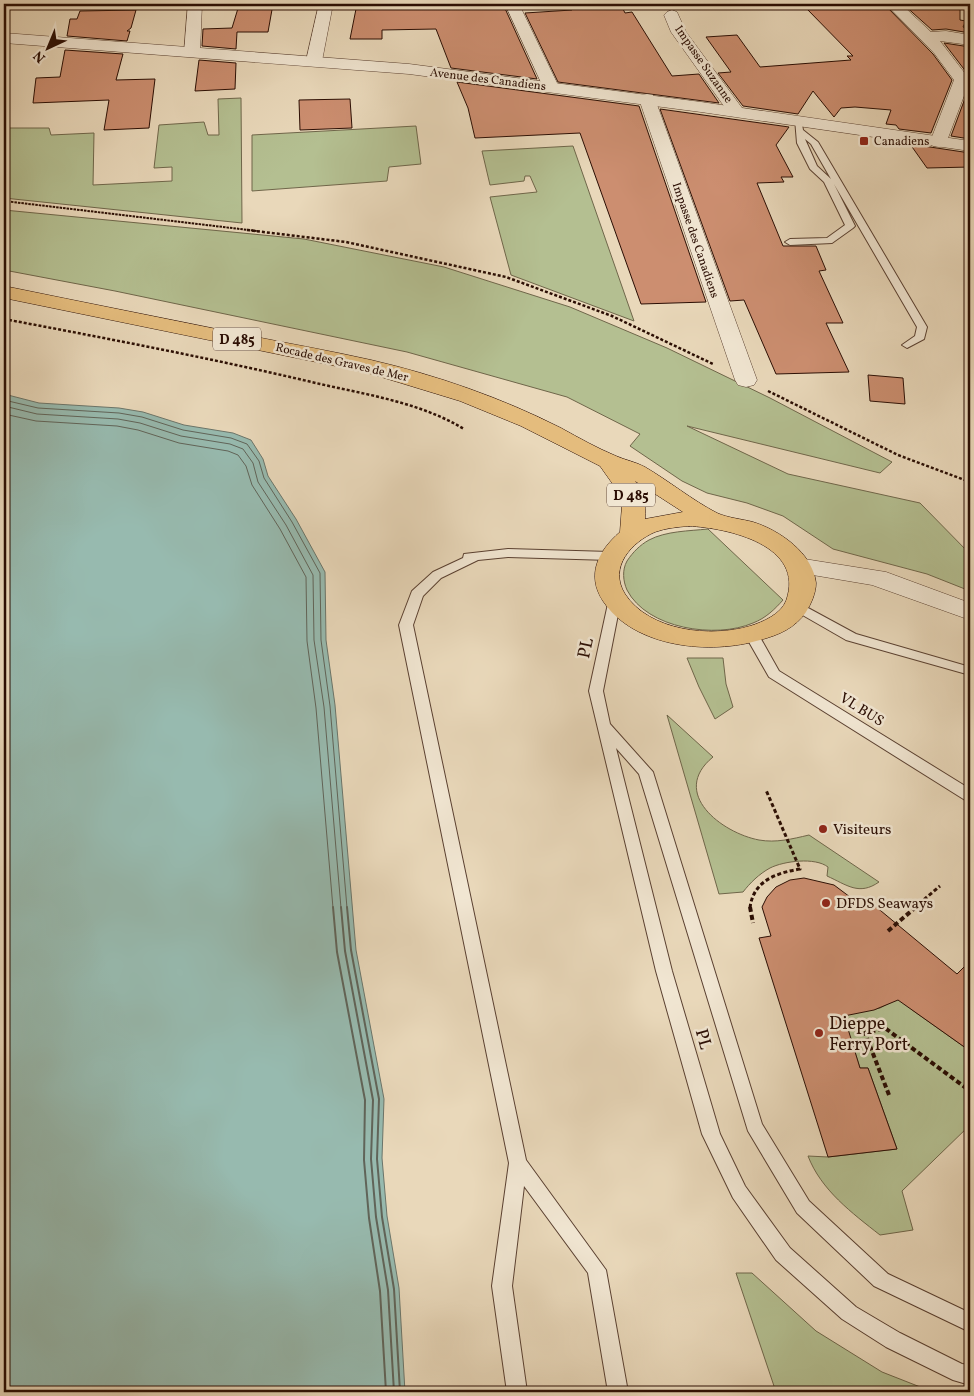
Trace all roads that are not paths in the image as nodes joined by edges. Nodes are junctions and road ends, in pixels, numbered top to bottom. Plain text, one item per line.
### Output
1 (195, 4) edge
2 (326, 4) edge
3 (512, 4) edge
4 (893, 4) edge
5 (672, 15) dead end
6 (925, 37) junction
7 (4, 38) edge
8 (970, 40) edge
9 (192, 53) junction
10 (314, 62) junction
11 (551, 87) junction
12 (647, 99) junction
13 (737, 112) junction
14 (798, 126) junction
15 (939, 142) junction
16 (970, 146) edge
17 (790, 242) dead end
18 (4, 292) edge
19 (907, 344) dead end
20 (746, 380) road end
21 (608, 461) junction
22 (712, 520) junction
23 (632, 534) junction
24 (610, 556) junction
25 (798, 566) junction
26 (616, 600) junction
27 (797, 606) junction
28 (970, 612) edge
29 (752, 635) junction
30 (970, 671) edge
31 (603, 724) junction
32 (970, 796) edge
33 (518, 1163) junction
34 (970, 1323) edge
35 (970, 1375) edge
36 (517, 1392) edge
37 (618, 1392) edge

1 - 9 street
2 - 10 street
3 - 11 street
4 - 6 street
5 - 13 street, Impasse Suzanne
6 - 8 street
6 - 15 street
7 - 9 street, Avenue des Canadiens
9 - 10 street, Avenue des Canadiens
10 - 11 street, Avenue des Canadiens
11 - 12 street, Avenue des Canadiens
12 - 13 street, Avenue des Canadiens
12 - 20 street, Impasse des Canadiens
13 - 14 street, Avenue des Canadiens
14 - 15 street, Avenue des Canadiens
14 - 17 lane
14 - 19 lane
15 - 16 street, Avenue des Canadiens
18 - 21 main road, Rocade des Graves de Mer / D 485
21 - 22 main road, Rocade des Graves de Mer
21 - 23 main road, D 485
22 - 23 main road
22 - 25 main road
23 - 24 main road
24 - 26 main road
24 - 33 lane
25 - 27 main road
25 - 28 street
26 - 29 main road
26 - 31 lane, PL
27 - 29 main road
27 - 30 lane
29 - 32 lane, VL BUS
31 - 34 lane
31 - 35 lane, PL
33 - 36 lane
33 - 37 lane

